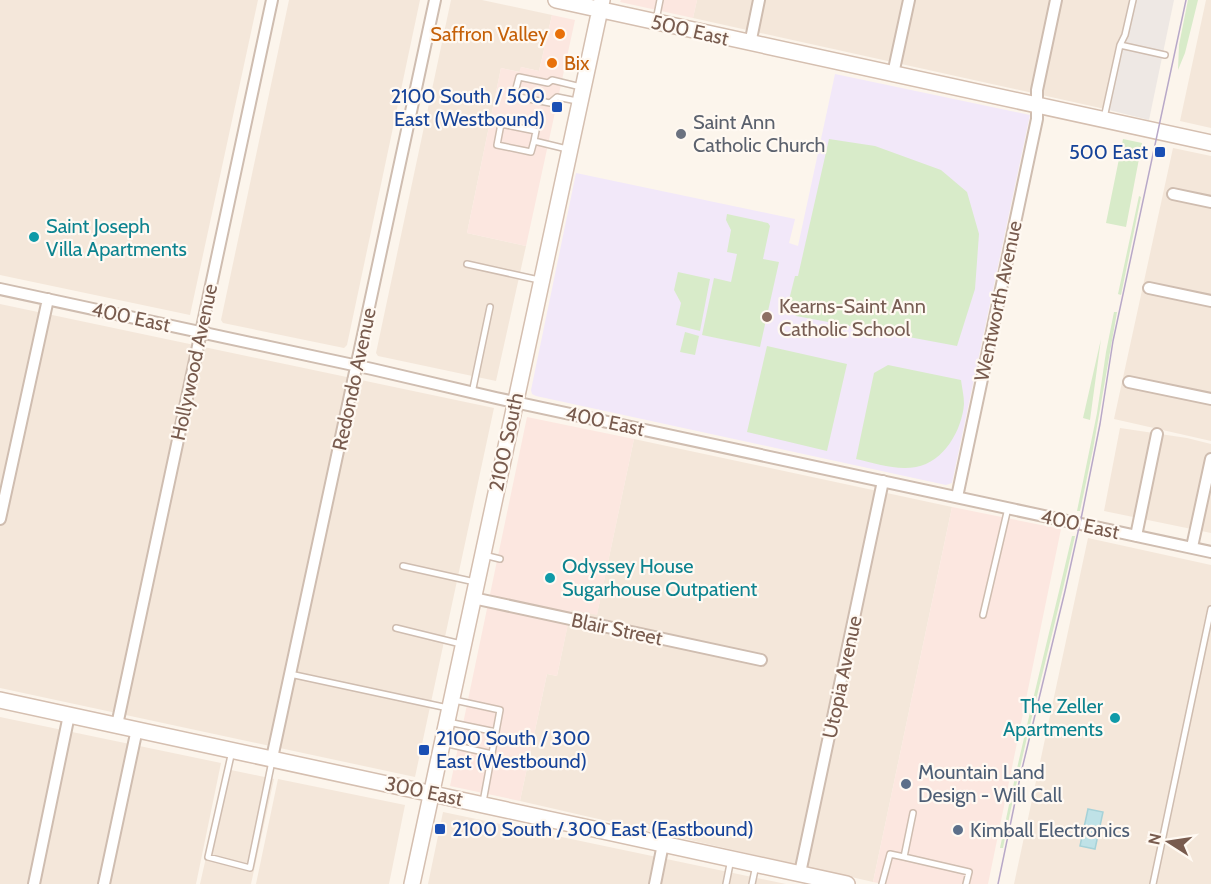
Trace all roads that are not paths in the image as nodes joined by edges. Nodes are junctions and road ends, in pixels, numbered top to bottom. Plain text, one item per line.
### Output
1 (272, 0) edge
2 (435, 0) edge
3 (560, 0) edge
4 (660, 0) edge
5 (759, 0) edge
6 (909, 0) edge
7 (1056, 0) edge
8 (1133, 0) edge
9 (601, 5) edge
10 (655, 22) junction
11 (750, 44) junction
12 (1120, 45) junction
13 (1165, 55) dead end
14 (893, 74) junction
15 (581, 94) junction
16 (1037, 105) junction
17 (1103, 120) junction
18 (534, 141) junction
19 (1211, 143) edge
20 (569, 149) junction
21 (1173, 194) dead end
22 (1211, 202) edge
23 (467, 264) dead end
24 (541, 280) junction
25 (1149, 288) dead end
26 (0, 289) edge
27 (48, 299) junction
28 (1211, 301) edge
29 (490, 307) dead end
30 (200, 332) junction
31 (357, 365) junction
32 (1130, 382) dead end
33 (472, 393) junction
34 (1211, 399) edge
35 (515, 402) junction
36 (1157, 434) dead end
37 (1211, 459) edge
38 (884, 481) junction
39 (957, 497) junction
40 (1008, 508) junction
41 (0, 519) edge
42 (1136, 536) junction
43 (1192, 547) junction
44 (1211, 552) edge
45 (482, 555) junction
46 (500, 559) dead end
47 (403, 566) dead end
48 (477, 582) junction
49 (473, 598) junction
50 (1211, 609) edge
51 (983, 615) dead end
52 (396, 628) dead end
53 (463, 644) junction
54 (761, 660) dead end
55 (290, 674) junction
56 (0, 700) edge
57 (449, 710) junction
58 (69, 715) junction
59 (117, 725) junction
60 (137, 729) junction
61 (496, 732) junction
62 (442, 742) junction
63 (232, 750) junction
64 (492, 754) junction
65 (272, 758) junction
66 (431, 793) junction
67 (483, 804) junction
68 (913, 813) dead end
69 (663, 844) junction
70 (904, 857) junction
71 (731, 858) junction
72 (757, 864) junction
73 (800, 873) junction
74 (34, 884) edge
75 (104, 884) edge
76 (412, 884) edge
77 (655, 884) edge
78 (726, 884) edge
79 (752, 884) edge
80 (847, 884) edge
81 (882, 884) edge
82 (966, 884) edge
83 (1153, 884) edge

1 - 30 street, Hollywood Avenue
2 - 31 street, Redondo Avenue
3 - 9 street, 500 East
4 - 10 lane
5 - 11 street
6 - 14 street
7 - 16 street, Wentworth Avenue
8 - 12 lane
9 - 10 street, 500 East
9 - 15 street, 2100 South
10 - 11 street, 500 East
11 - 14 street, 500 East
12 - 13 lane
12 - 17 lane
14 - 16 street, 500 East
15 - 15 lane
15 - 20 street, 2100 South
16 - 17 street, 500 East
16 - 39 street, Wentworth Avenue
17 - 19 street, 500 East
18 - 18 lane
18 - 20 lane
20 - 24 street, 2100 South
21 - 22 street
23 - 24 lane
24 - 35 street, 2100 South
25 - 28 street
26 - 27 street, 400 East
27 - 30 street, 400 East
27 - 41 street
29 - 33 lane
30 - 31 street, 400 East
30 - 59 street, Hollywood Avenue
31 - 33 street, 400 East
31 - 55 street, Redondo Avenue
32 - 34 street
33 - 35 street, 400 East
35 - 38 street, 400 East
35 - 45 street, 2100 South
36 - 42 street
37 - 43 street
38 - 39 street, 400 East
38 - 73 street, Utopia Avenue
39 - 40 street, 400 East
40 - 42 street, 400 East
40 - 51 lane
42 - 43 street, 400 East
43 - 44 street, 400 East
45 - 46 lane
45 - 48 street, 2100 South
47 - 48 lane
48 - 49 street, 2100 South
49 - 53 street, 2100 South
49 - 54 street, Blair Street
50 - 83 lane
52 - 53 lane
53 - 57 street, 2100 South
55 - 57 lane
55 - 65 street, Redondo Avenue
56 - 58 street, 300 East
57 - 61 lane
57 - 61 lane
57 - 62 street, 2100 South
58 - 59 street, 300 East
58 - 74 street
59 - 60 street, 300 East
60 - 63 street, 300 East
60 - 75 street
61 - 64 lane
62 - 64 lane
62 - 66 street, 2100 South
63 - 65 street, 300 East
63 - 65 lane
64 - 67 lane
65 - 66 street, 300 East
66 - 67 street, 300 East
66 - 76 street, 2100 South
67 - 69 street, 300 East
68 - 70 lane
69 - 71 street, 300 East
69 - 77 street
70 - 81 lane
70 - 82 lane
71 - 72 street, 300 East
71 - 78 lane
72 - 73 street, 300 East
72 - 79 lane
73 - 80 street, 300 East

